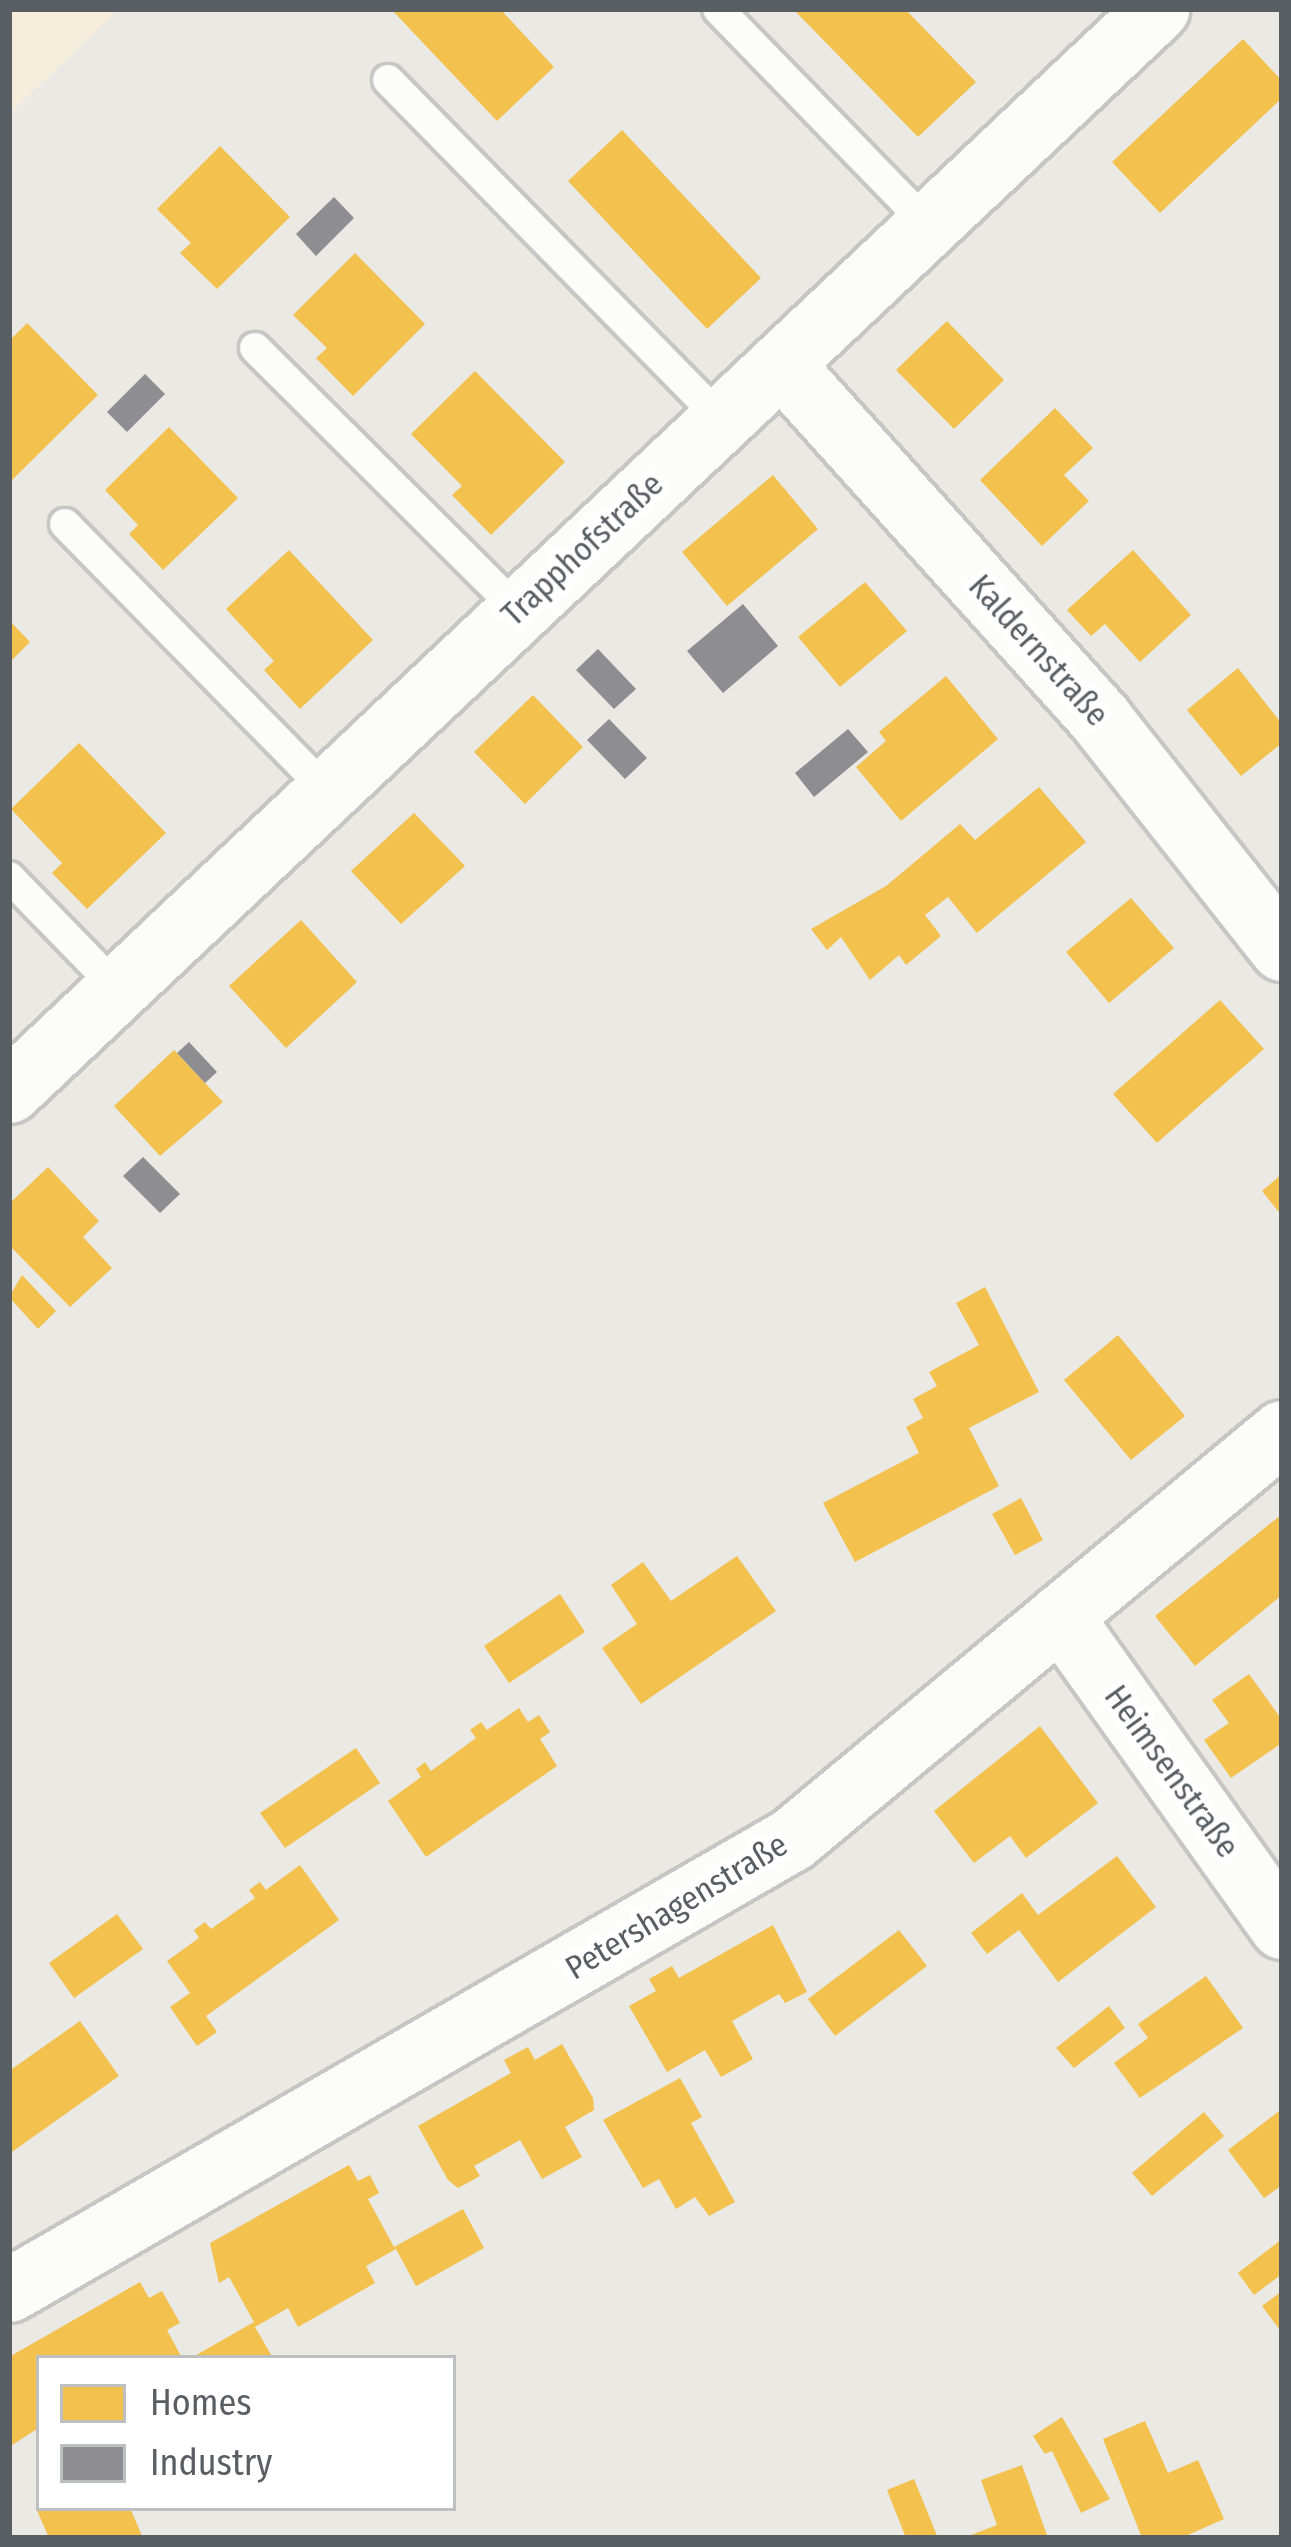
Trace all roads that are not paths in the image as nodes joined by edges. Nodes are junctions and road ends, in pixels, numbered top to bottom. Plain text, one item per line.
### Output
1 (718, 9) edge
2 (1135, 16) edge
3 (388, 80) dead end
4 (928, 225) junction
5 (255, 348) dead end
6 (781, 364) junction
7 (722, 420) junction
8 (65, 524) dead end
9 (519, 610) junction
10 (327, 791) junction
11 (9, 877) edge
12 (1282, 949) edge
13 (118, 989) junction
14 (9, 1091) edge
15 (1282, 1432) edge
16 (1060, 1616) junction
17 (1282, 1927) edge
18 (9, 2290) edge

1 - 4 lane
2 - 4 street, Trapphofstraße
3 - 7 lane
4 - 6 street, Trapphofstraße
5 - 9 lane
6 - 7 street, Trapphofstraße
6 - 12 street, Kaldernstraße
7 - 9 street, Trapphofstraße
8 - 10 lane
9 - 10 street, Trapphofstraße
10 - 13 street, Trapphofstraße
11 - 13 lane
13 - 14 street, Trapphofstraße
15 - 16 street, Petershagenstraße
16 - 17 street, Heimsenstraße
16 - 18 street, Petershagenstraße

